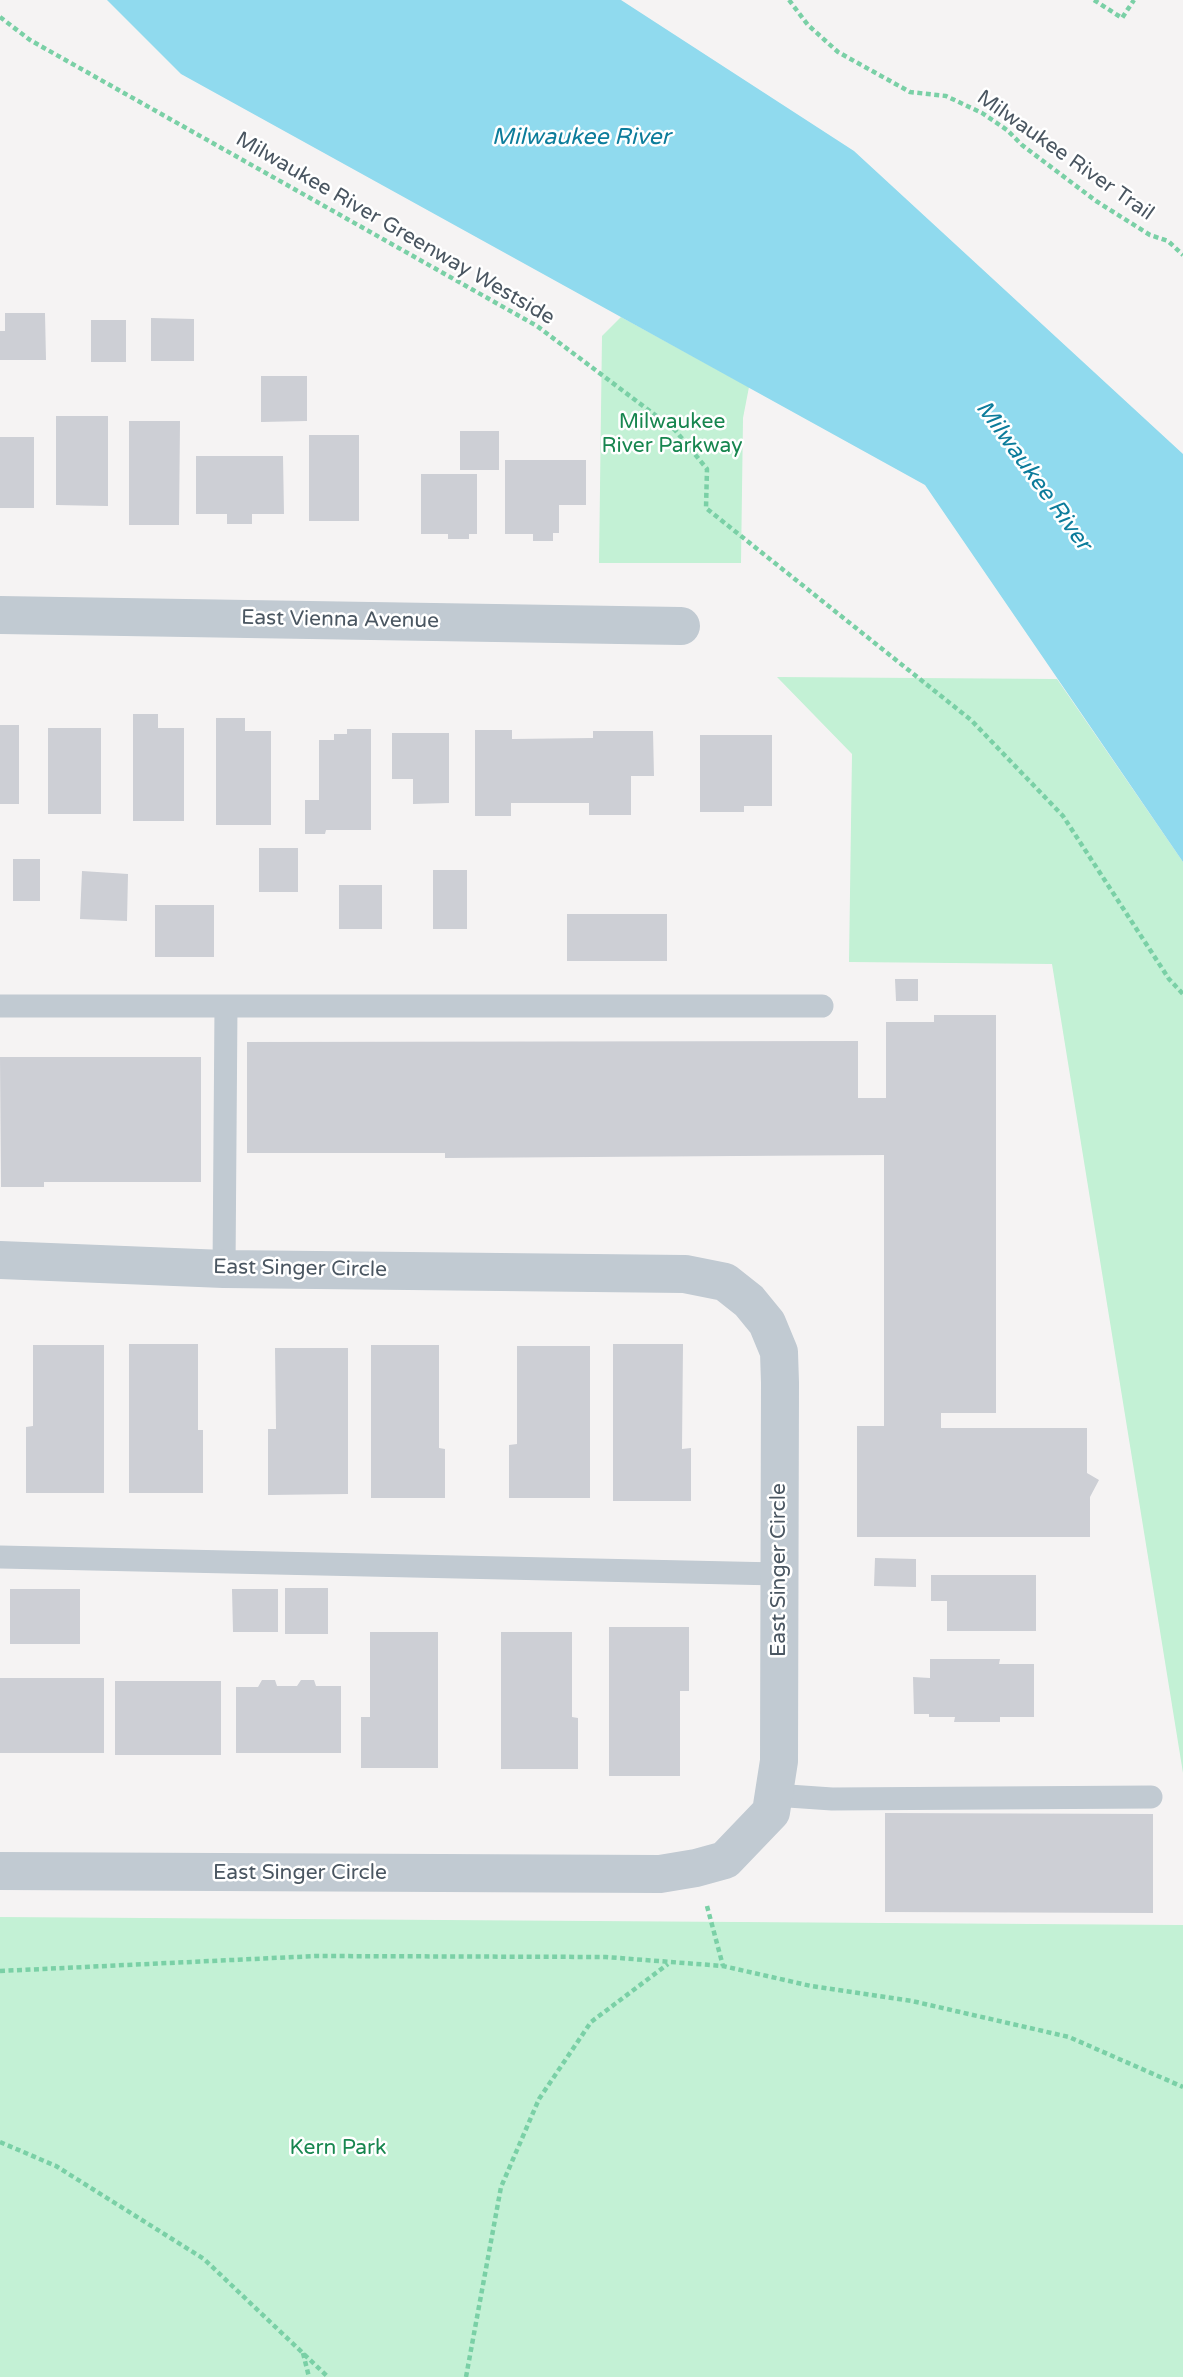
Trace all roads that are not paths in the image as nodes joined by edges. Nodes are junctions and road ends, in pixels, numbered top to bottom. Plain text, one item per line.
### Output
1 (0, 615) edge
2 (681, 626) dead end
3 (0, 1006) edge
4 (226, 1006) junction
5 (822, 1006) dead end
6 (0, 1260) edge
7 (224, 1269) junction
8 (0, 1557) edge
9 (778, 1574) junction
10 (774, 1795) junction
11 (1150, 1797) dead end
12 (0, 1871) edge

1 - 2 street, East Vienna Avenue
3 - 4 lane
4 - 5 lane
4 - 7 lane
6 - 7 street, East Singer Circle
7 - 9 street, East Singer Circle
8 - 9 lane
9 - 10 street, East Singer Circle
10 - 11 lane
10 - 12 street, East Singer Circle

